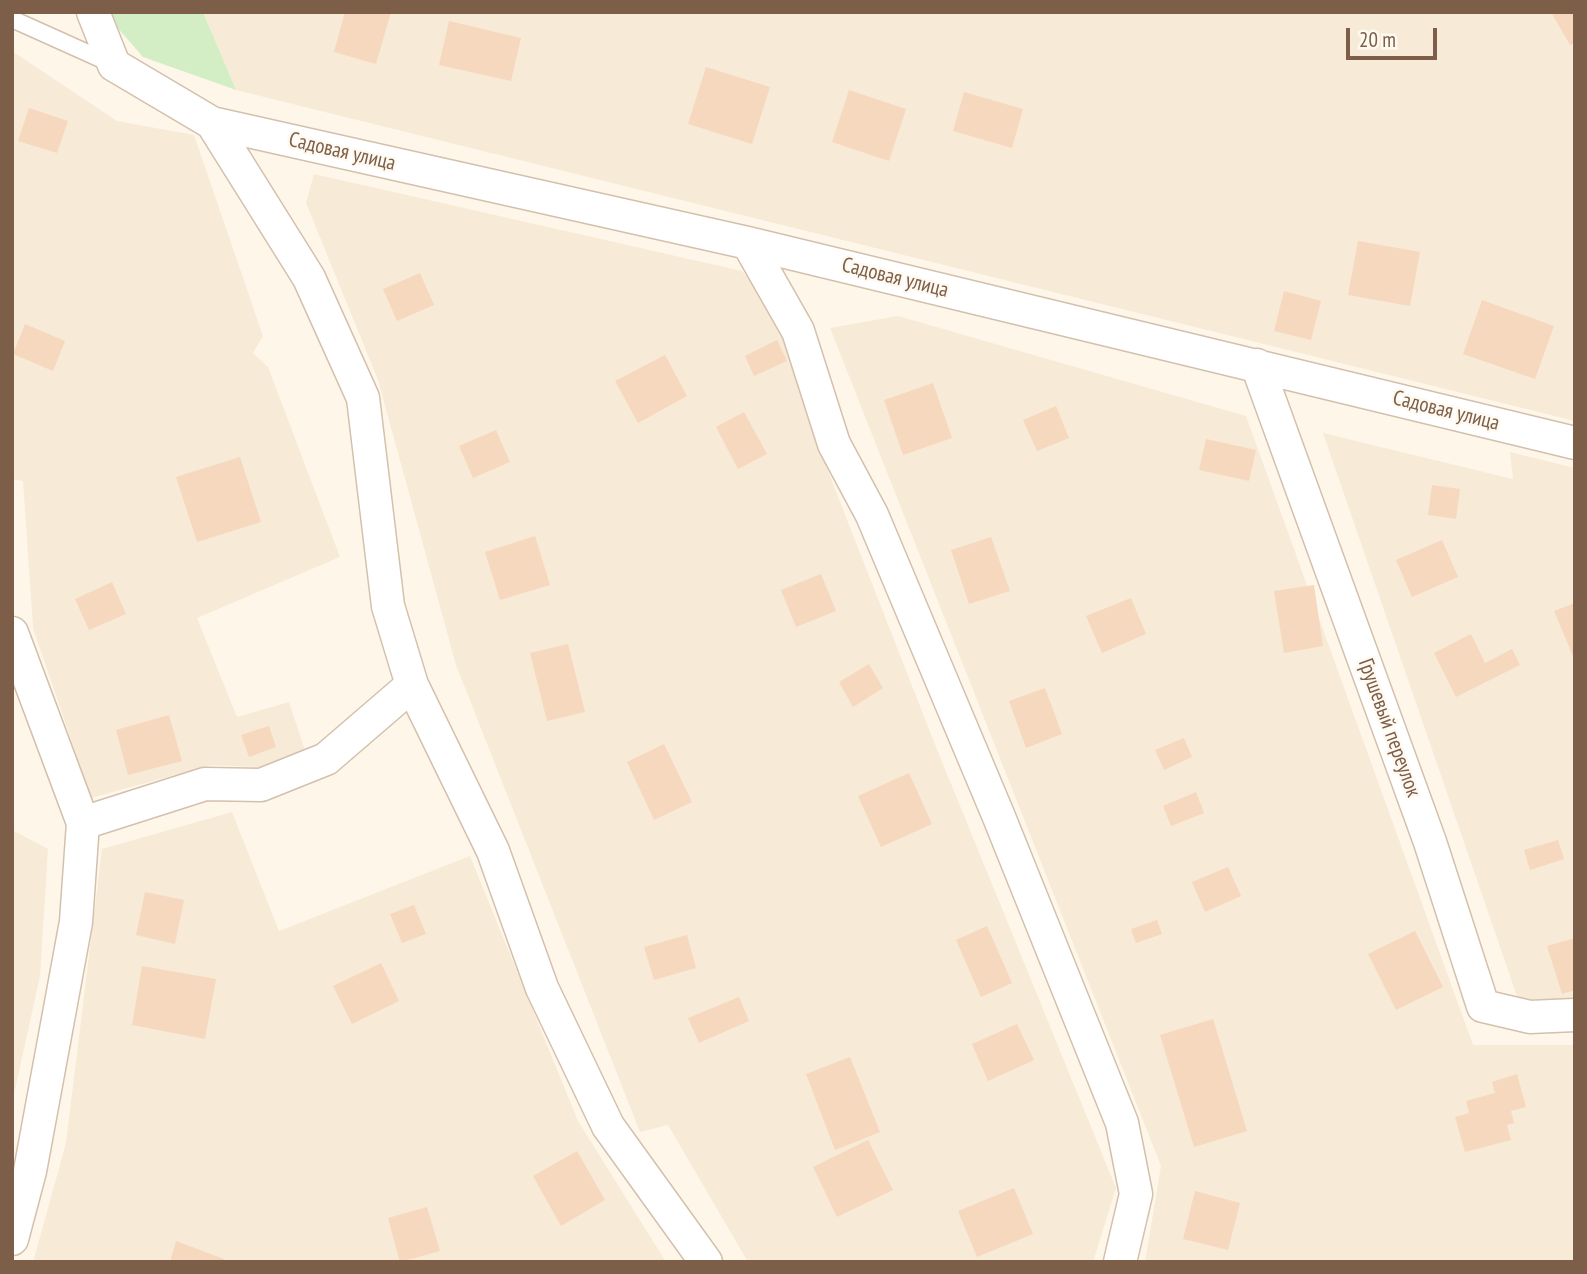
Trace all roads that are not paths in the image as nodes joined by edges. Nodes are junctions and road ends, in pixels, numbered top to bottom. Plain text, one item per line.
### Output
1 (93, 12) edge
2 (12, 19) edge
3 (114, 65) junction
4 (212, 123) junction
5 (748, 243) junction
6 (1258, 365) junction
7 (1575, 443) edge
8 (12, 633) edge
9 (412, 685) junction
10 (83, 823) junction
11 (1575, 1015) edge
12 (12, 1239) edge
13 (706, 1262) edge
14 (1120, 1262) edge

1 - 3 street
2 - 3 lane
3 - 4 street
4 - 5 street, Садовая улица
4 - 9 street
5 - 6 street, Садовая улица
5 - 14 street
6 - 7 street, Садовая улица
6 - 11 street, Грушевый переулок
8 - 10 street
9 - 10 street
9 - 13 street
10 - 12 street

